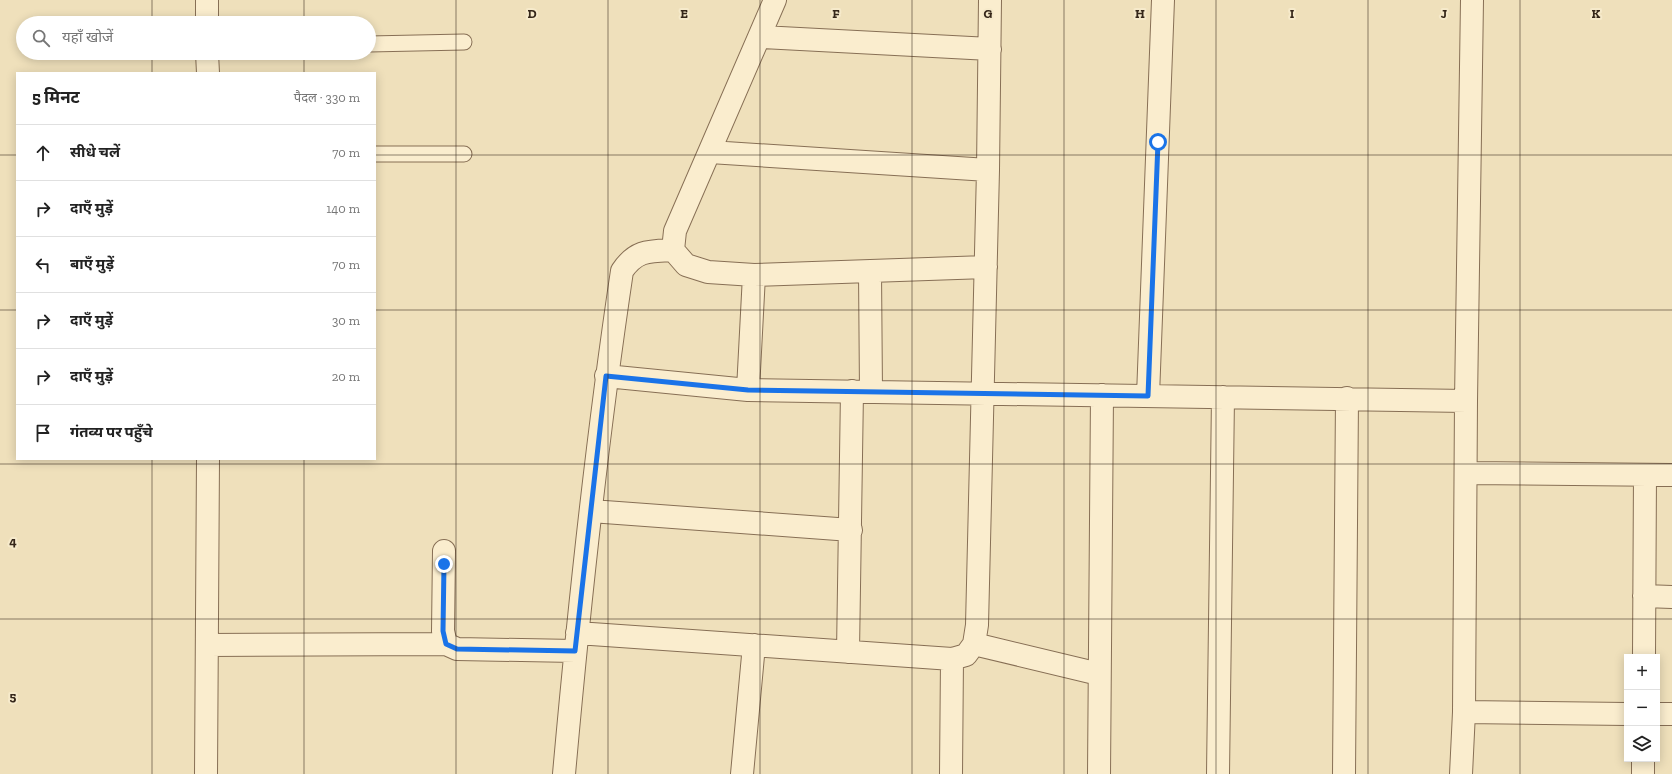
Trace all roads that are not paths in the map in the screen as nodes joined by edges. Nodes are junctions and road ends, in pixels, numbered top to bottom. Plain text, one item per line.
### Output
1 (207, 0) edge
2 (775, 0) edge
3 (990, 0) edge
4 (1163, 0) edge
5 (1472, 0) edge
6 (207, 16) edge
7 (760, 38) junction
8 (464, 42) dead end
9 (376, 44) edge
10 (990, 49) junction
11 (208, 60) edge
12 (208, 72) edge
13 (710, 152) junction
14 (376, 154) edge
15 (464, 154) dead end
16 (988, 170) junction
17 (673, 250) junction
18 (986, 267) junction
19 (870, 272) junction
20 (754, 275) junction
21 (606, 376) junction
22 (748, 390) junction
23 (862, 391) junction
24 (983, 394) junction
25 (1102, 395) junction
26 (1148, 396) junction
27 (1223, 396) junction
28 (1347, 398) junction
29 (1466, 401) junction
30 (208, 460) edge
31 (1466, 473) junction
32 (1645, 475) junction
33 (1672, 475) edge
34 (592, 511) junction
35 (851, 530) junction
36 (444, 551) dead end
37 (1644, 596) junction
38 (1672, 597) edge
39 (576, 642) junction
40 (446, 644) junction
41 (974, 644) junction
42 (207, 645) junction
43 (754, 645) junction
44 (848, 652) junction
45 (1644, 654) edge
46 (952, 659) junction
47 (1099, 674) junction
48 (1464, 712) junction
49 (1624, 714) edge
50 (1660, 714) edge
51 (1672, 714) edge
52 (1643, 762) edge
53 (206, 774) edge
54 (564, 774) edge
55 (742, 774) edge
56 (951, 774) edge
57 (1099, 774) edge
58 (1218, 774) edge
59 (1344, 774) edge
60 (1461, 774) edge
61 (1643, 774) edge

1 - 6 street
2 - 7 street
3 - 10 street
4 - 26 street
5 - 29 street
7 - 10 street
7 - 13 street
8 - 9 lane
10 - 16 street
11 - 12 street
13 - 16 street
13 - 17 street
14 - 15 lane
16 - 18 street
17 - 20 street
17 - 21 street
18 - 19 street
18 - 24 street
19 - 20 street
19 - 23 street
20 - 22 street
21 - 22 street
21 - 34 street
22 - 23 street
23 - 24 street
23 - 35 street
24 - 25 street
24 - 41 street
25 - 26 street
25 - 47 street
26 - 27 street
27 - 28 street
27 - 58 street
28 - 29 street
28 - 59 street
29 - 31 street
30 - 42 street
31 - 32 street
31 - 48 street
32 - 33 street
32 - 37 street
34 - 35 street
34 - 39 street
35 - 44 street
36 - 40 street
37 - 38 street
37 - 45 street
39 - 40 street
39 - 43 street
39 - 54 street
40 - 42 street
41 - 46 street
41 - 47 street
42 - 53 street
43 - 44 street
43 - 55 street
44 - 46 street
46 - 56 street
47 - 57 street
48 - 49 street
48 - 60 street
50 - 51 street
52 - 61 street

